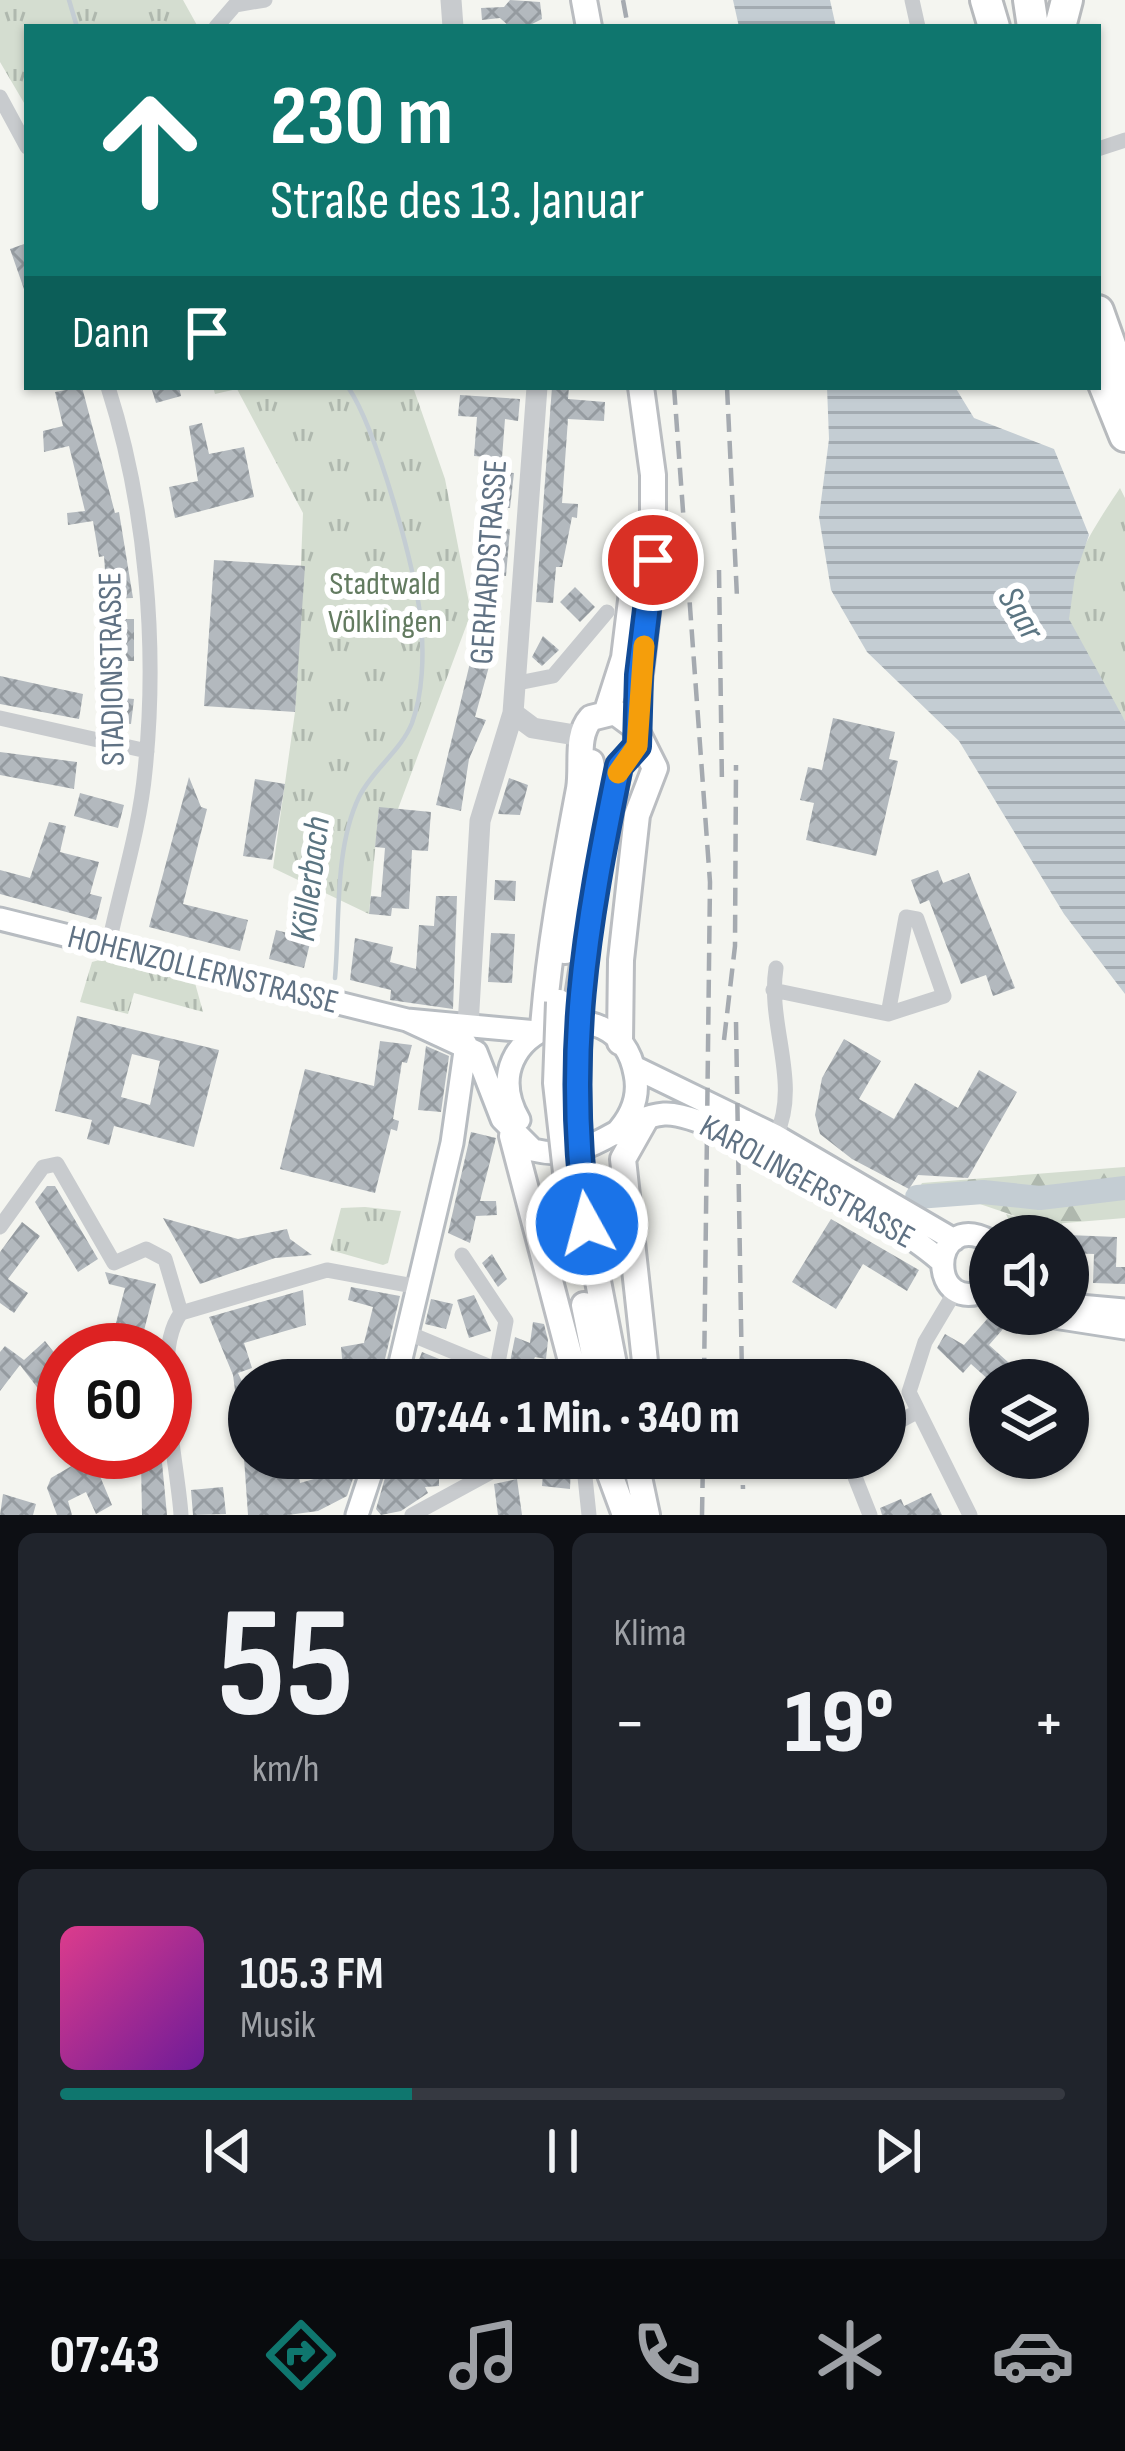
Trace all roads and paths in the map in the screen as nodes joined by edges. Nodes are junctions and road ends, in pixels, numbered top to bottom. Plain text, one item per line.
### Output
1 (265, 0) edge
2 (219, 24) edge
3 (0, 97) edge
4 (24, 142) edge
5 (1101, 319) edge
6 (1101, 376) edge
7 (1125, 387) edge
8 (110, 390) edge
9 (537, 390) edge
10 (641, 390) edge
11 (1125, 436) edge
12 (646, 453) junction
13 (607, 612) dead end
14 (513, 684) junction
15 (607, 711) junction
16 (513, 713) junction
17 (0, 718) edge
18 (636, 731) junction
19 (585, 750) junction
20 (147, 752) junction
21 (619, 766) junction
22 (0, 919) edge
23 (99, 944) junction
24 (776, 968) dead end
25 (772, 990) junction
26 (568, 1003) junction
27 (888, 1014) junction
28 (540, 1030) junction
29 (475, 1033) junction
30 (620, 1042) junction
31 (634, 1067) junction
32 (645, 1120) junction
33 (512, 1136) junction
34 (776, 1136) junction
35 (452, 1143) junction
36 (602, 1143) junction
37 (569, 1150) junction
38 (909, 1218) junction
39 (969, 1223) edge
40 (579, 1225) junction
41 (0, 1227) edge
42 (969, 1236) edge
43 (954, 1240) junction
44 (462, 1255) dead end
45 (941, 1262) junction
46 (419, 1287) junction
47 (956, 1290) junction
48 (969, 1291) edge
49 (1089, 1307) edge
50 (1125, 1310) edge
51 (177, 1320) junction
52 (1089, 1322) edge
53 (1125, 1328) edge
54 (408, 1333) junction
55 (401, 1359) edge
56 (474, 1359) edge
57 (499, 1359) edge
58 (570, 1359) edge
59 (596, 1359) edge
60 (612, 1359) edge
61 (644, 1359) edge
62 (915, 1413) junction
63 (906, 1418) edge
64 (369, 1479) edge
65 (478, 1479) edge
66 (585, 1479) edge
67 (612, 1479) edge
68 (619, 1479) edge
69 (641, 1479) edge
70 (652, 1479) edge
71 (857, 1479) edge
72 (181, 1515) edge
73 (357, 1515) edge
74 (412, 1515) edge
75 (589, 1515) edge
76 (626, 1515) edge
77 (651, 1515) edge
78 (870, 1515) edge
79 (970, 1515) edge

1 - 2 street
3 - 4 street
5 - 7 highway
6 - 11 highway
8 - 20 street, STADIONSTRASSE
9 - 14 street, GERHARDSTRASSE
10 - 12 main road
12 - 15 main road
12 - 18 main road
13 - 14 street
14 - 16 street, GERHARDSTRASSE
15 - 18 main road
15 - 19 main road
16 - 19 street
16 - 29 street, GERHARDSTRASSE
17 - 20 street
18 - 21 main road
18 - 30 main road
19 - 21 main road
19 - 26 main road
19 - 28 main road
20 - 23 street, STADIONSTRASSE
21 - 26 main road
22 - 23 main road, HOHENZOLLERNSTRASSE
23 - 29 main road, HOHENZOLLERNSTRASSE
24 - 25 street
25 - 27 street
25 - 34 street
26 - 40 main road, bridge
27 - 27 street
28 - 29 main road, HOHENZOLLERNSTRASSE
28 - 30 main road
28 - 37 main road
29 - 33 main road
29 - 35 main road
30 - 31 main road
31 - 34 main road, KAROLINGERSTRASSE
31 - 36 main road
32 - 36 main road
32 - 45 main road, KAROLINGERSTRASSE
32 - 61 main road
33 - 35 main road
33 - 37 main road
33 - 58 main road
34 - 38 main road, KAROLINGERSTRASSE
35 - 46 main road
36 - 37 main road
38 - 39 main road
38 - 43 main road, KAROLINGERSTRASSE
40 - 59 main road
40 - 60 main road
41 - 51 street
42 - 43 main road
43 - 45 main road
44 - 57 street
45 - 47 main road
46 - 51 street
46 - 54 main road
47 - 48 main road
47 - 62 street
49 - 50 main road
51 - 72 street
52 - 53 main road
54 - 55 main road
54 - 56 street
62 - 63 street
62 - 79 street
64 - 73 main road
65 - 74 street
66 - 75 street
67 - 76 main road
68 - 76 main road
69 - 77 main road
70 - 77 main road
71 - 78 street

